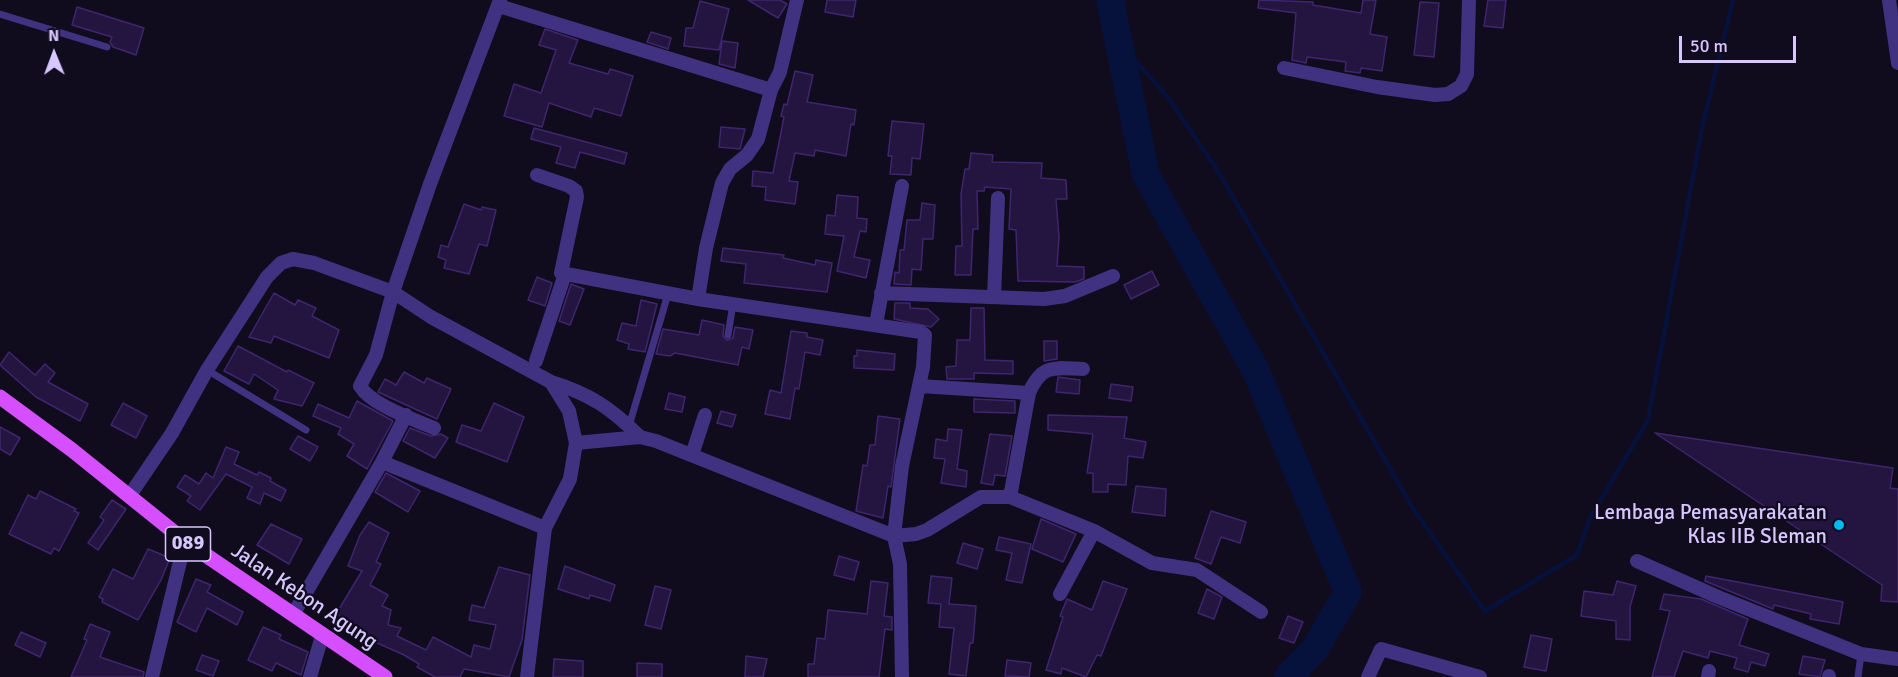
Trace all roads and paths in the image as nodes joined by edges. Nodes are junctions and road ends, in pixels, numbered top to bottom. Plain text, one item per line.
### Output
1 (798, 0) edge
2 (1469, 0) edge
3 (1889, 0) edge
4 (500, 3) edge
5 (0, 14) edge
6 (107, 47) dead end
7 (1898, 63) edge
8 (1284, 68) dead end
9 (771, 90) junction
10 (537, 176) dead end
11 (902, 186) dead end
12 (998, 198) dead end
13 (565, 274) junction
14 (1113, 276) dead end
15 (393, 291) junction
16 (881, 293) junction
17 (668, 294) junction
18 (994, 297) junction
19 (698, 299) junction
20 (733, 304) junction
21 (876, 324) junction
22 (728, 335) dead end
23 (536, 361) dead end
24 (1083, 369) dead end
25 (207, 370) junction
26 (551, 382) junction
27 (920, 386) junction
28 (1029, 393) junction
29 (0, 397) edge
30 (406, 415) junction
31 (705, 415) dead end
32 (629, 426) junction
33 (434, 429) dead end
34 (306, 430) dead end
35 (640, 437) junction
36 (576, 443) junction
37 (692, 455) junction
38 (382, 462) junction
39 (130, 495) junction
40 (1010, 497) junction
41 (545, 528) junction
42 (1094, 531) junction
43 (894, 536) junction
44 (185, 542) junction
45 (1637, 561) dead end
46 (1060, 594) dead end
47 (1261, 612) dead end
48 (294, 613) junction
49 (322, 636) junction
50 (1861, 654) junction
51 (1898, 659) edge
52 (152, 677) edge
53 (310, 677) edge
54 (385, 677) edge
55 (527, 677) edge
56 (902, 677) edge
57 (1368, 677) edge
58 (1480, 677) edge
59 (1858, 677) edge

1 - 9 street
2 - 8 street
3 - 7 street
4 - 9 street
4 - 15 street
5 - 6 lane
9 - 19 street
10 - 13 street
11 - 16 street
12 - 18 street
13 - 17 street
13 - 23 street
14 - 18 street
15 - 25 street
15 - 26 street
15 - 30 street
16 - 18 street
16 - 21 street
17 - 19 street
17 - 32 lane
19 - 20 street
20 - 21 street
20 - 22 lane
21 - 27 street
24 - 28 street
25 - 34 lane
25 - 39 street
26 - 32 street
26 - 36 street
27 - 28 street
27 - 43 street
28 - 40 street
29 - 39 main road, Jalan Kebon Agung / 089
30 - 33 street
30 - 38 street
31 - 37 street
32 - 35 street
35 - 36 street
35 - 37 street
36 - 41 street
37 - 43 street
38 - 41 street
38 - 48 street
39 - 44 main road, Jalan Kebon Agung / 089
40 - 42 street
40 - 43 street
41 - 55 street
42 - 46 street
42 - 47 street
43 - 56 street
44 - 48 main road, Jalan Kebon Agung / 089
44 - 52 street
45 - 50 street
48 - 49 main road, Jalan Kebon Agung / 089
49 - 53 street
49 - 54 main road, Jalan Kebon Agung / 089
50 - 51 street
50 - 59 lane
57 - 58 street

